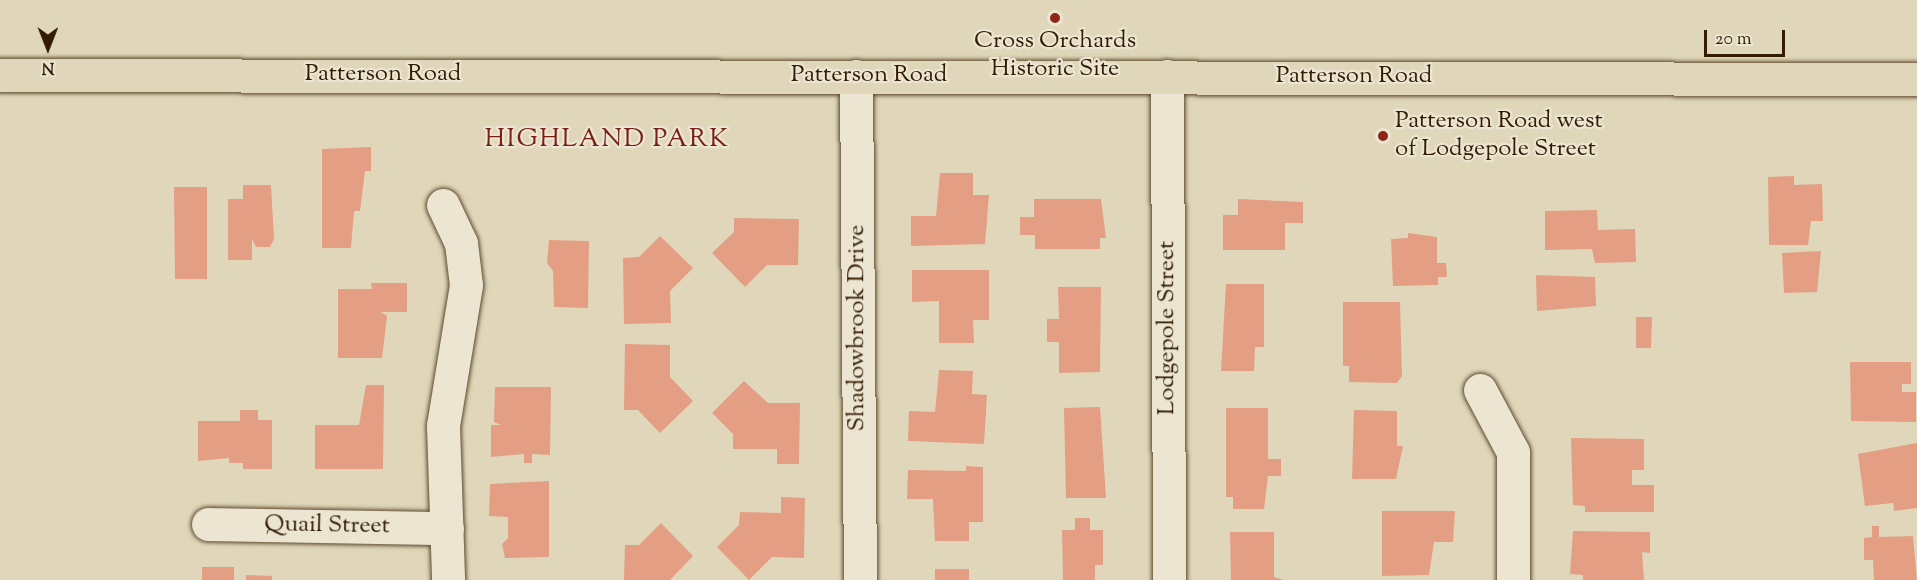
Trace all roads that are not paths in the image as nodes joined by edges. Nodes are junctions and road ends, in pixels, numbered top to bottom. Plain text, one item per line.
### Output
1 (0, 75) edge
2 (856, 76) junction
3 (1167, 76) junction
4 (1917, 79) edge
5 (443, 205) dead end
6 (1480, 390) dead end
7 (208, 524) dead end
8 (447, 528) junction
9 (448, 580) edge
10 (860, 580) edge
11 (1169, 580) edge
12 (1513, 580) edge

1 - 2 main road, Patterson Road
2 - 3 main road, Patterson Road
2 - 10 street, Shadowbrook Drive
3 - 4 main road, Patterson Road
3 - 11 street, Lodgepole Street
5 - 8 street
6 - 12 street
7 - 8 street, Quail Street
8 - 9 street

